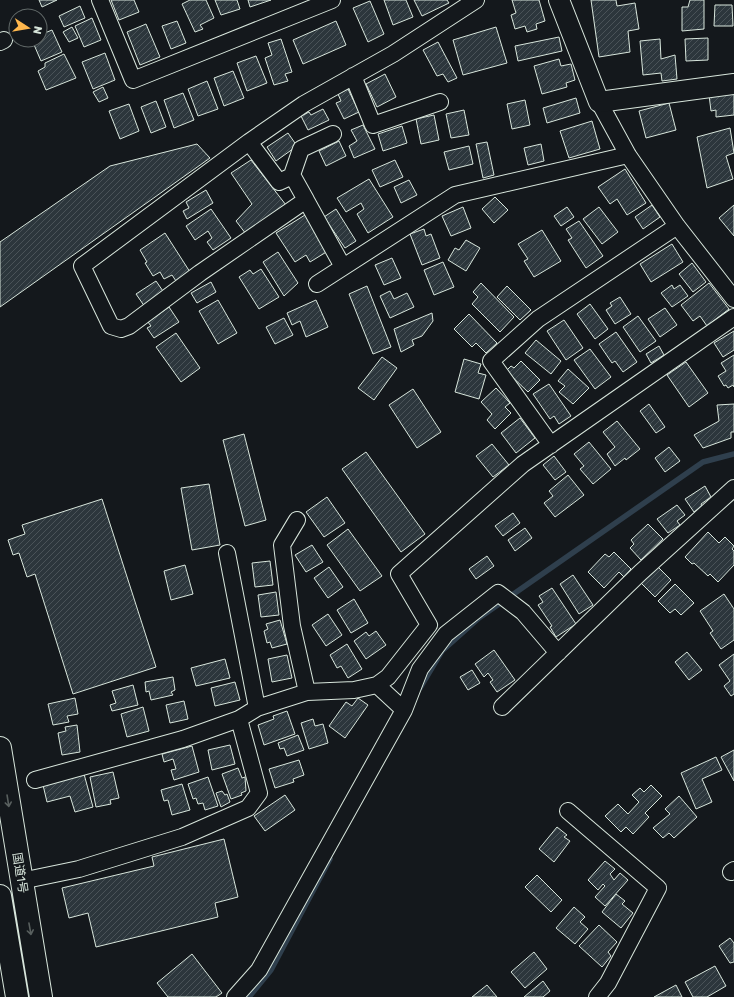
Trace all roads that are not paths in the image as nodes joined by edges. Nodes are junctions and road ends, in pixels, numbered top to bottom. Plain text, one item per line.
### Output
1 (100, 0) edge
2 (476, 0) edge
3 (559, 0) edge
4 (322, 2) edge
5 (353, 76) junction
6 (734, 84) edge
7 (440, 102) dead end
8 (599, 102) junction
9 (333, 134) dead end
10 (249, 142) junction
11 (628, 155) junction
12 (292, 176) junction
13 (306, 200) junction
14 (677, 226) junction
15 (343, 266) junction
16 (317, 284) dead end
17 (734, 299) edge
18 (734, 317) edge
19 (551, 444) junction
20 (734, 488) edge
21 (296, 520) dead end
22 (227, 553) dead end
23 (558, 653) junction
24 (377, 685) junction
25 (307, 692) junction
26 (502, 707) dead end
27 (257, 708) junction
28 (404, 710) junction
29 (239, 719) junction
30 (0, 748) edge
31 (35, 780) dead end
32 (568, 811) dead end
33 (21, 881) junction
34 (0, 896) edge
35 (17, 997) edge
36 (41, 997) edge
37 (235, 997) edge
38 (597, 997) edge

1 - 4 street
2 - 5 street
3 - 8 street
5 - 7 street
5 - 10 street
6 - 8 street
8 - 11 street
9 - 12 street
10 - 12 street
10 - 13 street
11 - 14 street
11 - 15 street
12 - 13 street
13 - 15 street
14 - 17 street
14 - 19 street
15 - 16 street
18 - 19 street
19 - 24 street
20 - 23 street
21 - 25 street
22 - 27 street
23 - 26 street
23 - 28 street
24 - 25 street
24 - 28 street
25 - 27 street
27 - 29 street
28 - 37 street
29 - 31 street
29 - 33 street
30 -> 33 highway, 国道1号
32 - 38 street
33 -> 36 highway, 国道1号
34 - 35 highway, 国道1号

